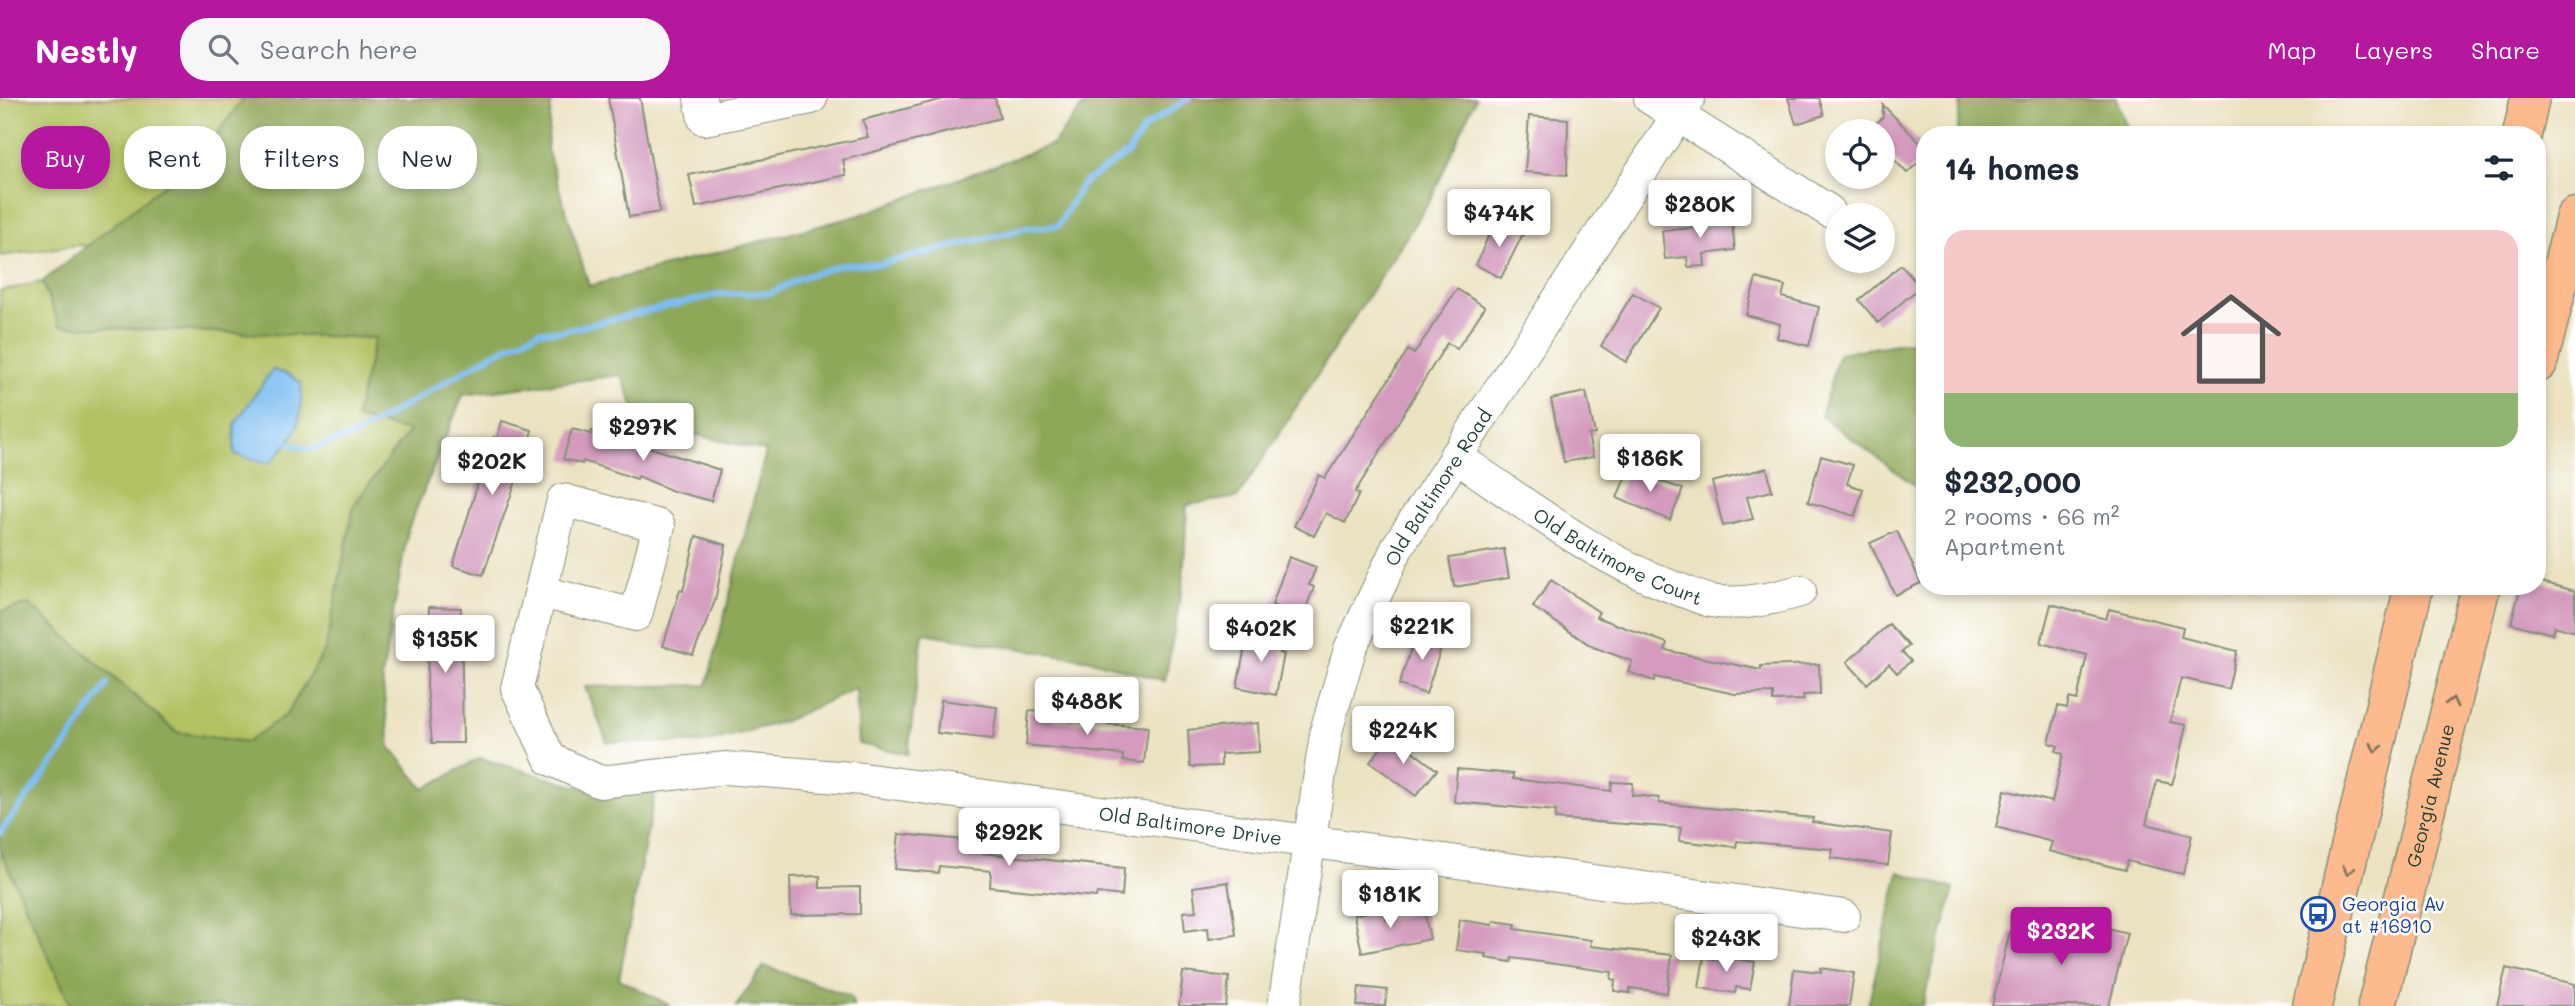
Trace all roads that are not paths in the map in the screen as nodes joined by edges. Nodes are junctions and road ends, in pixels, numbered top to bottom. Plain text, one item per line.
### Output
1 (700, 98) edge
2 (811, 98) edge
3 (1650, 98) edge
4 (2530, 98) edge
5 (1683, 107) edge
6 (2524, 126) edge
7 (1825, 208) edge
8 (2575, 217) edge
9 (2546, 331) edge
10 (1455, 456) junction
11 (1800, 591) dead end
12 (541, 592) dead end
13 (2412, 595) edge
14 (2479, 595) edge
15 (1309, 840) junction
16 (1844, 916) dead end
17 (1284, 1006) edge
18 (2312, 1006) edge
19 (2377, 1006) edge

1 - 2 street
3 - 5 street
4 - 6 main road
5 - 7 street
5 - 10 street, Old Baltimore Road
8 - 9 main road
10 - 11 street, Old Baltimore Court
10 - 15 street, Old Baltimore Road
12 - 15 street, Old Baltimore Drive
13 -> 18 main road
19 -> 14 main road, Georgia Avenue
15 - 16 street, Old Baltimore Drive
15 - 17 street, Old Baltimore Road

